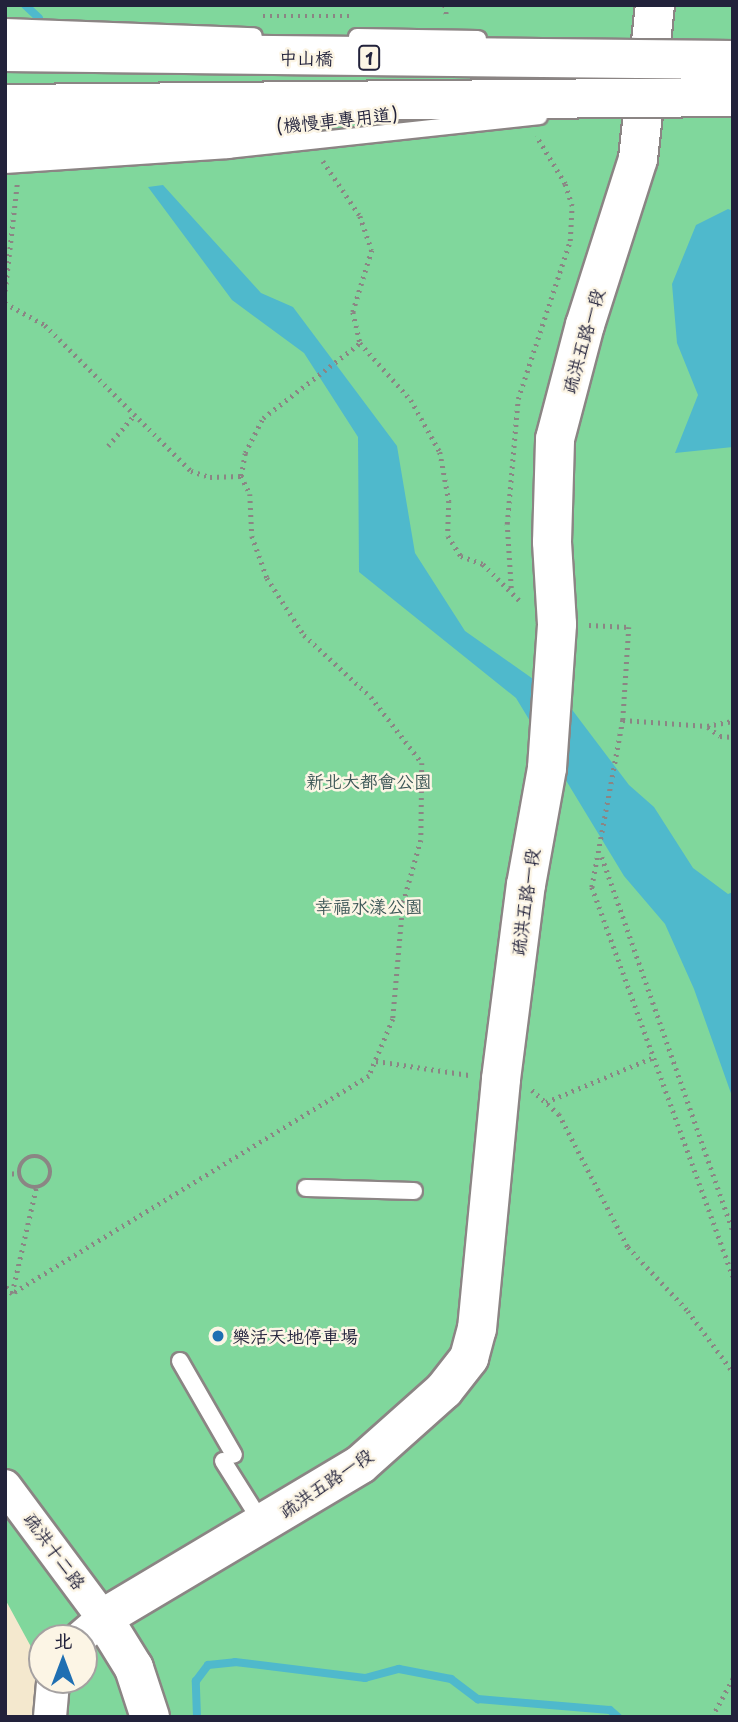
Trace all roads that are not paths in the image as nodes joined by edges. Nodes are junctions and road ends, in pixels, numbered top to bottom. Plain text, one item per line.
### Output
1 (655, 5) edge
2 (5, 27) edge
3 (271, 37) dead end
4 (337, 37) dead end
5 (5, 52) edge
6 (733, 60) edge
7 (671, 78) junction
8 (733, 97) edge
9 (5, 104) edge
10 (541, 114) junction
11 (10, 159) edge
12 (306, 1188) dead end
13 (414, 1191) dead end
14 (180, 1361) dead end
15 (5, 1486) edge
16 (263, 1525) junction
17 (90, 1624) edge
18 (98, 1624) edge
19 (98, 1634) edge
20 (52, 1694) edge
21 (50, 1717) edge
22 (150, 1717) edge

1 - 16 main road, 疏洪五路一段
2 - 3 lane, bridge
4 - 7 lane, bridge
5 - 7 main road, 中山橋 / 1, bridge
6 - 7 main road, 中山橋 / 1, bridge
7 - 8 main road, 中山橋 / 1, bridge
7 - 10 main road, 中山橋 / 1, bridge
7 - 11 lane, (機慢車專用道), bridge
9 - 10 main road, 中山橋 / 1, bridge
10 - 11 main road, bridge
12 - 13 lane
14 - 16 lane
15 - 17 street, 疏洪十二路
16 - 18 main road, 疏洪五路一段
19 - 22 main road
20 - 21 street

